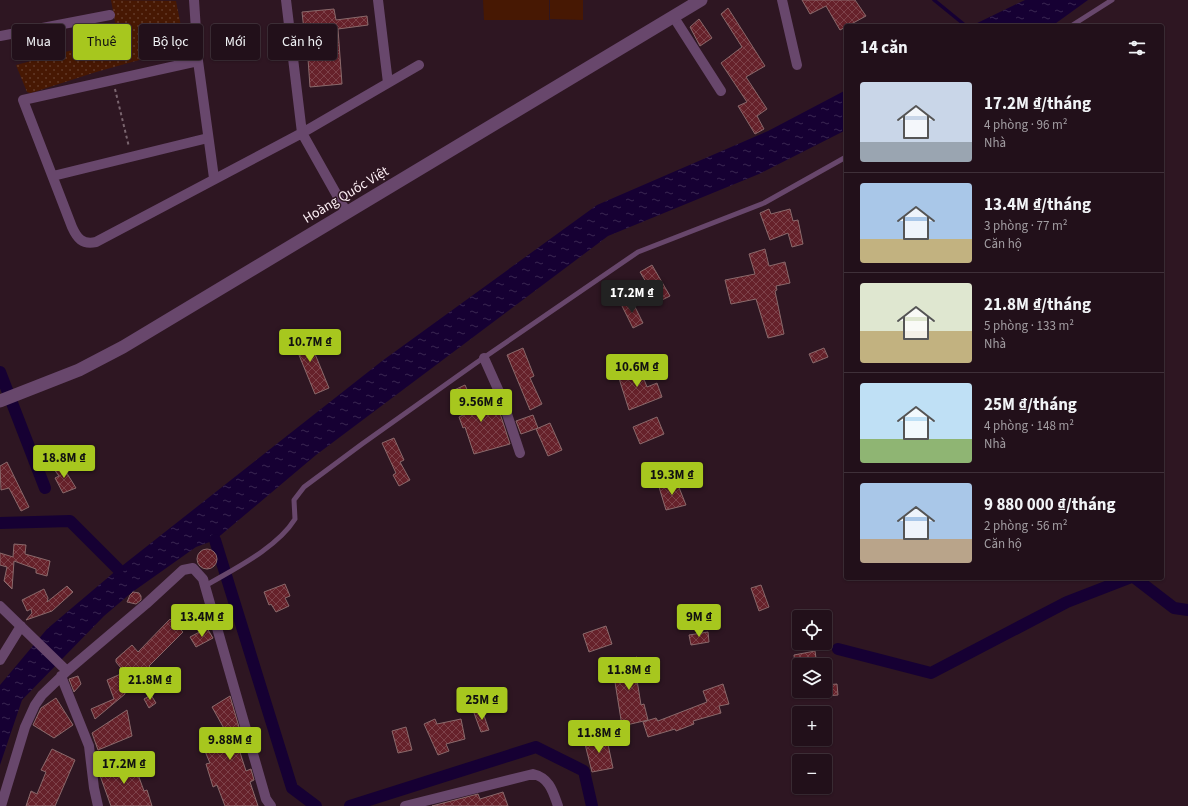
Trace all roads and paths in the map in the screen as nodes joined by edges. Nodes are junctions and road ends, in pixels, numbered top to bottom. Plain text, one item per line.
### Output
1 (194, 0) edge
2 (286, 0) edge
3 (378, 0) edge
4 (701, 0) edge
5 (782, 0) edge
6 (1112, 0) edge
7 (110, 15) dead end
8 (673, 16) junction
9 (196, 24) edge
10 (1074, 24) edge
11 (0, 36) edge
12 (198, 60) joint
13 (419, 65) dead end
14 (797, 65) dead end
15 (388, 83) junction
16 (114, 88) dead end
17 (721, 91) dead end
18 (302, 133) junction
19 (208, 138) junction
20 (129, 148) dead end
21 (844, 158) edge
22 (53, 176) junction
23 (214, 178) junction
24 (347, 213) junction
25 (484, 358) junction
26 (0, 401) edge
27 (520, 453) dead end
28 (205, 586) junction
29 (0, 606) edge
30 (23, 628) junction
31 (0, 660) edge
32 (63, 671) junction
33 (1, 806) edge
34 (98, 806) edge
35 (271, 806) edge
36 (405, 806) edge
37 (558, 806) edge

1 - 9 street
2 - 18 street
3 - 15 street
4 - 8 street, Hoàng Quốc Việt
5 - 14 street
6 - 10 lane
7 - 11 street
8 - 17 street
8 - 24 street, Hoàng Quốc Việt
12 - 19 street
12 - 22 street
13 - 15 street
15 - 18 street
16 - 20 path
18 - 23 street
18 - 24 street
19 - 22 street
19 - 23 street
21 - 25 lane
22 - 23 street
24 - 26 street, Hoàng Quốc Việt
25 - 27 street
25 - 28 lane
28 - 32 street
28 - 35 street
29 - 30 street
30 - 31 street
30 - 32 street
32 - 33 street
32 - 34 street
36 - 37 street

